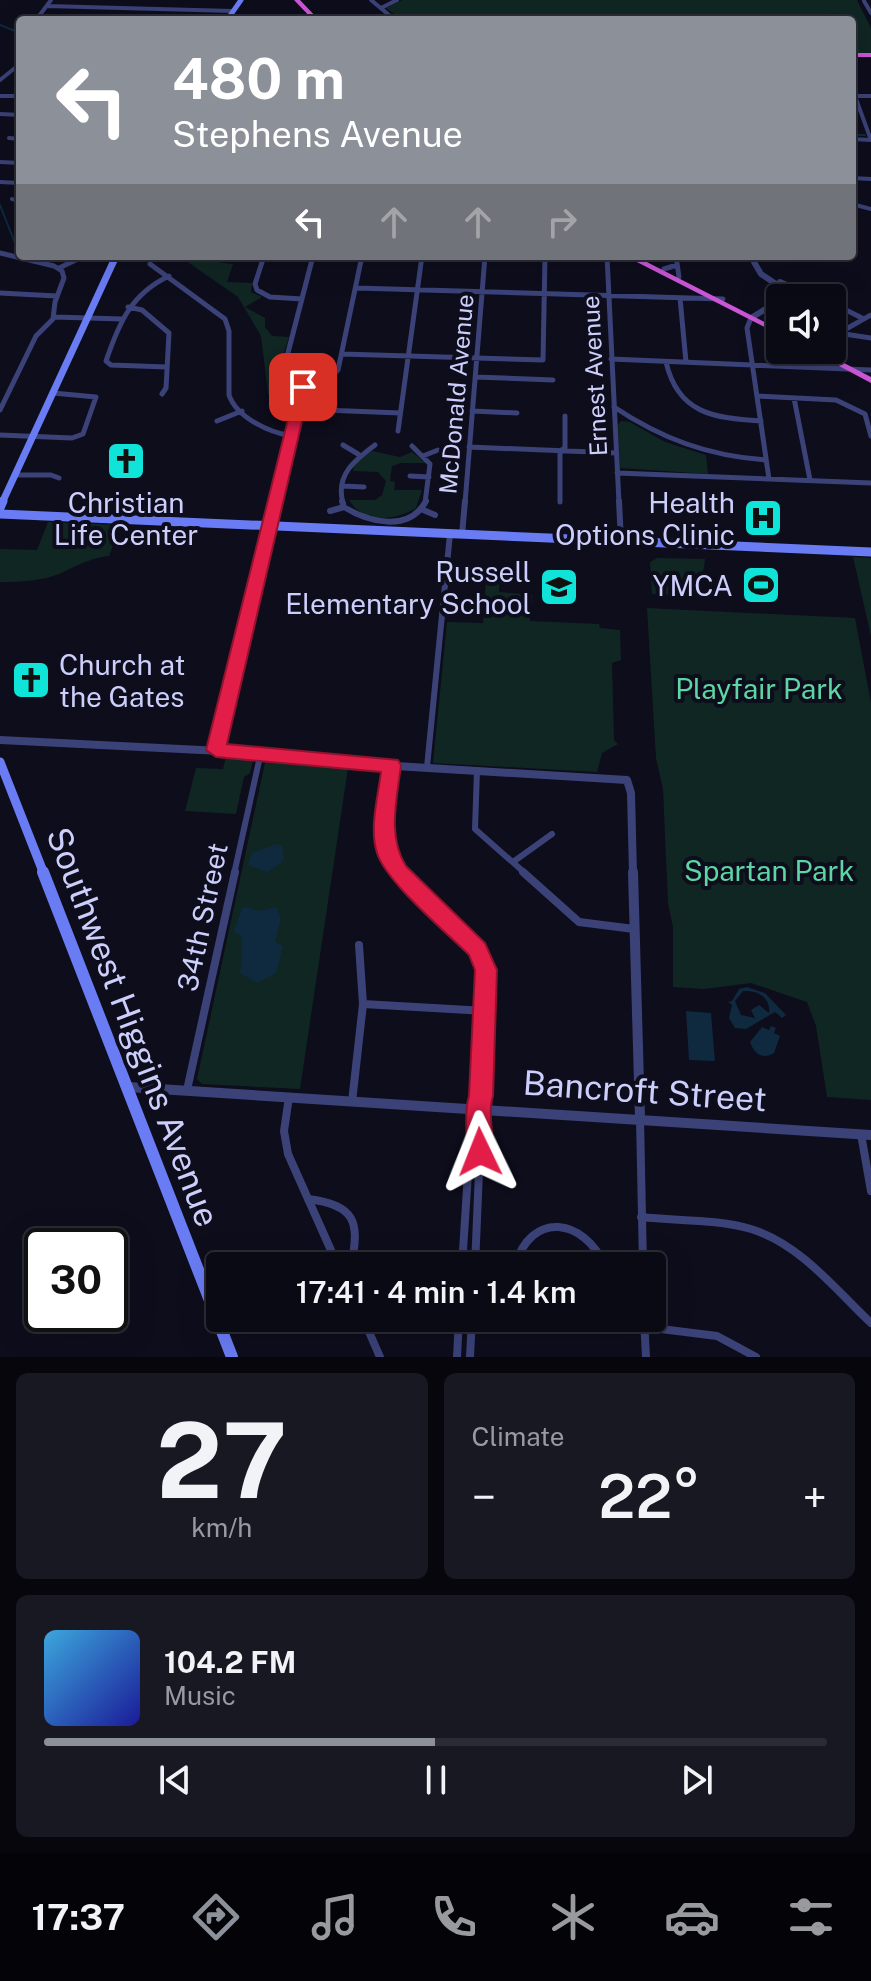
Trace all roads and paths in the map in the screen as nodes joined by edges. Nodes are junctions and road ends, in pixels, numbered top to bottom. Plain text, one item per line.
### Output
1 (51, 0) edge
2 (241, 0) edge
3 (297, 0) edge
4 (371, 0) edge
5 (397, 0) edge
6 (862, 1) edge
7 (871, 3) edge
8 (47, 6) junction
9 (381, 8) junction
10 (232, 11) junction
11 (871, 13) edge
12 (39, 16) edge
13 (229, 16) edge
14 (312, 16) edge
15 (390, 16) edge
16 (16, 67) edge
17 (0, 80) edge
18 (856, 101) edge
19 (9, 138) dead end
20 (16, 139) edge
21 (871, 140) edge
22 (12, 199) dead end
23 (16, 200) edge
24 (28, 260) edge
25 (76, 260) edge
26 (114, 260) edge
27 (263, 260) edge
28 (312, 260) edge
29 (361, 260) edge
30 (421, 260) edge
31 (485, 260) edge
32 (545, 260) edge
33 (606, 260) edge
34 (637, 260) edge
35 (645, 260) edge
36 (676, 260) edge
37 (756, 260) edge
38 (150, 264) dead end
39 (677, 265) junction
40 (59, 268) junction
41 (664, 269) junction
42 (169, 276) junction
43 (679, 277) junction
44 (778, 284) edge
45 (356, 288) junction
46 (417, 290) junction
47 (482, 293) junction
48 (1, 294) edge
49 (544, 295) junction
50 (57, 296) junction
51 (608, 296) junction
52 (680, 298) junction
53 (302, 299) junction
54 (719, 299) junction
55 (128, 307) junction
56 (766, 309) edge
57 (846, 310) edge
58 (871, 315) edge
59 (54, 317) junction
60 (753, 317) junction
61 (87, 318) junction
62 (122, 319) junction
63 (864, 319) junction
64 (766, 324) edge
65 (846, 329) edge
66 (846, 336) edge
67 (871, 338) edge
68 (342, 354) junction
69 (409, 356) junction
70 (477, 358) junction
71 (611, 359) junction
72 (666, 362) junction
73 (686, 362) junction
74 (846, 363) edge
75 (753, 364) junction
76 (821, 364) edge
77 (841, 364) edge
78 (167, 367) junction
79 (822, 367) junction
80 (848, 368) junction
81 (869, 373) edge
82 (475, 377) junction
83 (553, 380) dead end
84 (304, 385) junction
85 (53, 393) junction
86 (162, 394) dead end
87 (758, 396) junction
88 (794, 398) junction
89 (614, 407) junction
90 (298, 409) junction
91 (0, 410) edge
92 (242, 411) junction
93 (472, 411) junction
94 (868, 412) edge
95 (400, 413) junction
96 (517, 413) dead end
97 (565, 416) dead end
98 (217, 421) dead end
99 (761, 421) junction
100 (398, 431) dead end
101 (0, 435) edge
102 (33, 436) junction
103 (291, 436) junction
104 (871, 436) edge
105 (343, 445) dead end
106 (375, 445) dead end
107 (412, 446) dead end
108 (469, 447) junction
109 (438, 450) dead end
110 (560, 451) junction
111 (616, 453) junction
112 (358, 454) junction
113 (423, 456) junction
114 (766, 460) junction
115 (617, 473) junction
116 (15, 475) junction
117 (410, 476) dead end
118 (429, 477) junction
119 (59, 478) dead end
120 (769, 479) junction
121 (810, 480) junction
122 (871, 483) edge
123 (343, 486) junction
124 (364, 487) dead end
125 (560, 502) dead end
126 (344, 507) junction
127 (0, 508) edge
128 (421, 509) junction
129 (330, 511) dead end
130 (0, 514) edge
131 (435, 515) dead end
132 (380, 521) junction
133 (270, 527) junction
134 (378, 531) junction
135 (450, 534) junction
136 (462, 535) junction
137 (621, 541) junction
138 (871, 552) edge
139 (0, 740) edge
140 (216, 750) junction
141 (261, 752) junction
142 (0, 762) edge
143 (391, 765) junction
144 (427, 767) junction
145 (477, 770) junction
146 (552, 834) dead end
147 (513, 862) junction
148 (634, 929) junction
149 (359, 945) dead end
150 (363, 1004) junction
151 (486, 1011) junction
152 (128, 1087) junction
153 (187, 1090) junction
154 (289, 1097) junction
155 (352, 1102) junction
156 (477, 1107) junction
157 (640, 1118) junction
158 (866, 1135) edge
159 (871, 1191) edge
160 (308, 1199) junction
161 (641, 1217) junction
162 (332, 1252) edge
163 (353, 1252) edge
164 (463, 1252) edge
165 (476, 1252) edge
166 (518, 1252) edge
167 (600, 1252) edge
168 (642, 1252) edge
169 (871, 1323) edge
170 (666, 1326) edge
171 (369, 1332) edge
172 (458, 1332) edge
173 (471, 1332) edge
174 (645, 1332) edge
175 (232, 1357) edge
176 (380, 1357) edge
177 (457, 1357) edge
178 (470, 1357) edge
179 (646, 1357) edge
180 (756, 1357) edge

1 - 8 street
2 - 10 main road
3 - 14 highway
4 - 9 street
5 - 9 street
6 - 7 street
6 - 11 street
8 - 10 street
8 - 12 street
9 - 15 street
10 - 13 main road
16 - 17 street
18 - 21 street
19 - 20 street
22 - 23 street
24 - 40 street
25 - 40 street
26 - 61 main road
27 - 53 street
28 - 53 street
29 - 45 street
30 - 46 street
31 - 47 street, McDonald Avenue
32 - 49 street
33 - 51 street, Ernest Avenue
34 - 54 highway
35 - 41 highway
36 - 39 street
37 - 44 street
38 - 42 street
39 - 41 street
39 - 43 street
40 - 50 street
41 - 43 highway
42 - 55 street
42 - 92 street
43 - 54 highway
45 - 46 street
45 - 68 street
46 - 47 street
46 - 69 street
47 - 49 street
47 - 70 street, McDonald Avenue
48 - 50 street
49 - 51 street
49 - 70 street
50 - 59 street
51 - 52 street
51 - 71 street, Ernest Avenue
52 - 54 street
52 - 73 street
53 - 84 street
54 - 60 highway
55 - 62 street
55 - 78 street
56 - 60 street
57 - 63 street
58 - 63 street
59 - 61 street
59 - 91 street
60 - 64 highway
60 - 75 street
61 - 62 street
61 - 85 main road
62 - 78 street
63 - 65 street
66 - 67 street
68 - 69 street
68 - 84 street
69 - 70 street
69 - 95 street
70 - 82 street, McDonald Avenue
71 - 72 street
71 - 89 street, Ernest Avenue
72 - 73 street
72 - 99 street
73 - 75 street
74 - 81 highway
75 - 79 street
75 - 87 street
76 - 79 street
77 - 80 highway
78 - 86 street
79 - 80 street
80 - 81 highway
82 - 83 street
82 - 93 street, McDonald Avenue
84 - 90 street
85 - 102 main road
85 - 102 street
87 - 88 street
87 - 99 street
88 - 94 street
88 - 121 street
89 - 111 street, Ernest Avenue
89 - 114 street
90 - 95 street
90 - 103 street
92 - 98 street
92 - 103 street
93 - 96 street
93 - 108 street, McDonald Avenue
94 - 104 street
95 - 100 street
97 - 110 street
99 - 114 street
101 - 102 street
102 - 116 main road
103 - 133 street
105 - 112 street
106 - 112 street
107 - 113 street
108 - 110 street
108 - 136 street, McDonald Avenue
109 - 113 street
110 - 111 street
110 - 125 street
111 - 115 street, Ernest Avenue
112 - 123 street
113 - 118 street
114 - 120 street
115 - 120 street
115 - 137 street, Ernest Avenue
116 - 119 street
116 - 127 main road
117 - 118 street
118 - 128 street
120 - 121 street
121 - 122 street
123 - 124 street
123 - 126 street
126 - 129 street
126 - 132 street
128 - 131 street
128 - 132 street
130 - 133 main road
132 - 134 street
133 - 134 main road
133 - 140 street
134 - 135 main road
135 - 136 main road
135 - 144 street, McDonald Avenue
136 - 137 main road
137 - 138 main road
139 - 140 street
140 - 141 street
141 - 143 street
141 - 153 street, 34th Street
142 - 152 main road, Southwest Higgins Avenue
143 - 144 street
143 - 151 street
144 - 145 street
145 - 147 street
145 - 148 street
146 - 147 street
147 - 148 street
148 - 157 street
149 - 150 street
150 - 151 street
150 - 155 street
151 - 156 street
152 - 153 street, Bancroft Street
152 - 175 main road, Southwest Higgins Avenue
153 - 154 street, Bancroft Street
154 - 155 street, Bancroft Street
154 - 160 street
155 - 156 street, Bancroft Street
156 - 157 street, Bancroft Street
156 - 164 street
156 - 165 street
157 - 158 street, Bancroft Street
157 - 161 street
158 - 159 street
160 - 162 street
160 - 163 street
161 - 168 street
161 - 169 street
166 - 167 street
170 - 180 street
171 - 176 street
172 - 177 street
173 - 178 street
174 - 179 street

